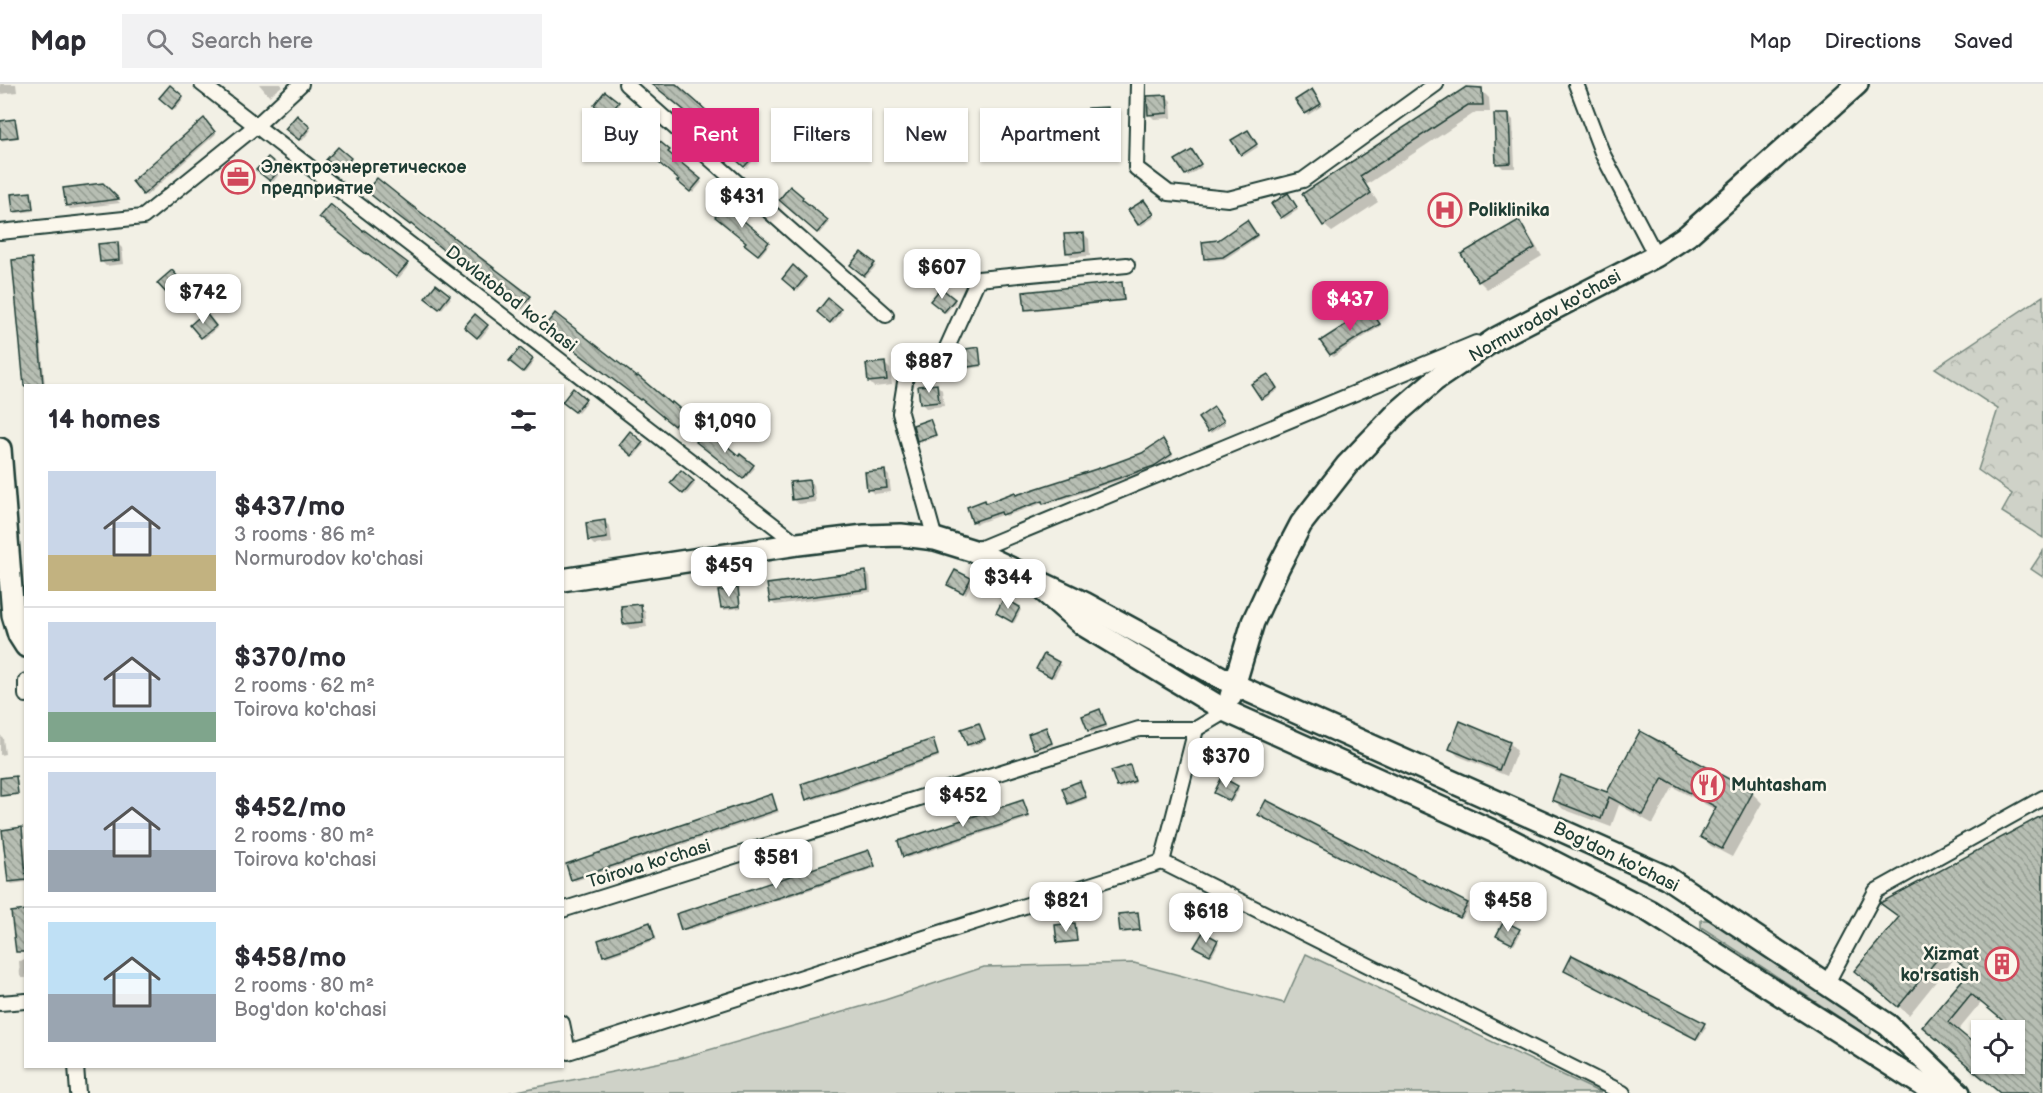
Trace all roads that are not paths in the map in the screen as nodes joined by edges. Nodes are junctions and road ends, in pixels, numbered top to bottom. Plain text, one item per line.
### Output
1 (202, 84) edge
2 (301, 84) edge
3 (626, 84) edge
4 (1138, 84) edge
5 (1436, 84) edge
6 (1576, 84) edge
7 (1857, 84) edge
8 (257, 125) junction
9 (0, 232) edge
10 (1656, 256) junction
11 (1127, 264) dead end
12 (886, 315) dead end
13 (1519, 326) junction
14 (0, 449) edge
15 (935, 539) junction
16 (798, 544) junction
17 (974, 551) junction
18 (1029, 577) junction
19 (564, 580) edge
20 (24, 643) edge
21 (1235, 685) junction
22 (1226, 711) junction
23 (1196, 729) junction
24 (2043, 798) edge
25 (1162, 862) junction
26 (1666, 877) junction
27 (564, 908) edge
28 (1649, 910) junction
29 (1827, 983) junction
30 (24, 1001) edge
31 (0, 1003) edge
32 (564, 1033) edge
33 (76, 1068) edge
34 (78, 1093) edge
35 (1623, 1093) edge
36 (1935, 1093) edge
37 (1959, 1093) edge

1 - 8 street, Davlatobod ko’chasi
2 - 8 street
3 - 12 street
4 - 5 street
6 - 10 street
7 - 10 main road, Normurodov ko'chasi
8 - 9 street
8 - 16 street, Davlatobod ko’chasi
10 - 13 main road, Normurodov ko'chasi
11 - 15 street
13 - 17 street
13 - 21 main road, Normurodov ko'chasi
14 - 20 main road
15 - 16 main road
15 - 17 main road
16 - 19 main road
17 - 18 main road
18 - 21 main road
18 - 22 main road
21 - 22 main road, Normurodov ko'chasi
21 - 26 main road, Bog'don ko'chasi
22 - 23 street
22 - 28 main road, Bog'don ko'chasi
23 - 25 street
23 - 27 street, Toirova ko'chasi
24 - 29 street
25 - 32 street
25 - 35 street
26 - 28 main road
26 - 29 main road, Bog'don ko'chasi
28 - 36 main road, Bog'don ko'chasi
29 - 37 main road, Bog'don ko'chasi
30 - 31 street
33 - 34 street

